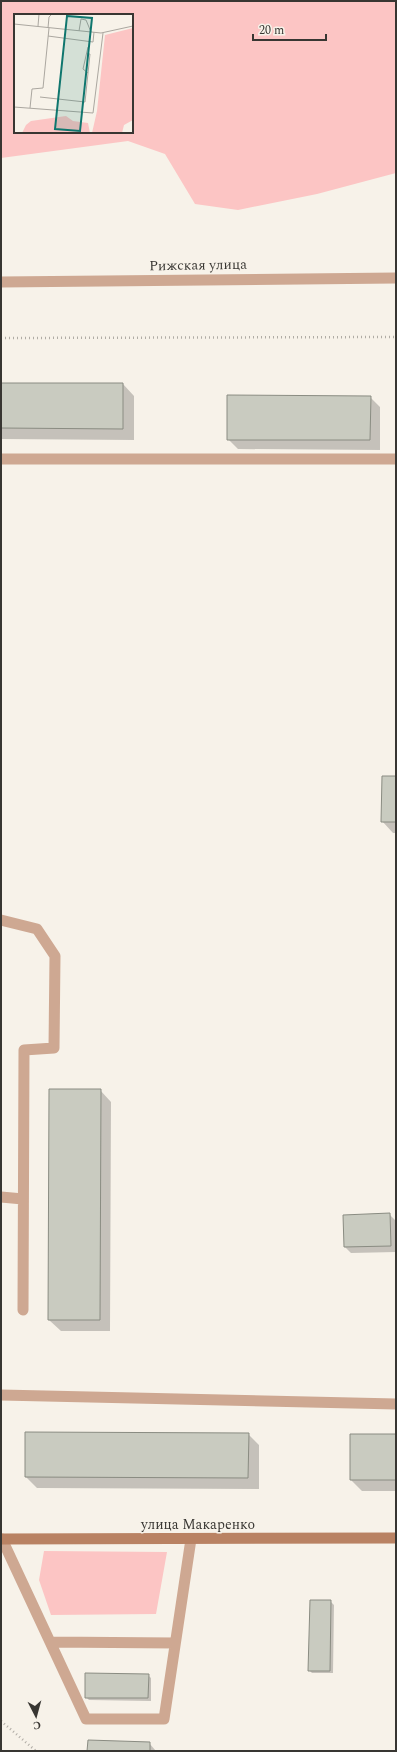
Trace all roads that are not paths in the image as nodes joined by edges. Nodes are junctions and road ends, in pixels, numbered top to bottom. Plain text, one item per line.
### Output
1 (396, 278) edge
2 (1, 282) edge
3 (1, 459) edge
4 (396, 459) edge
5 (1, 920) edge
6 (1, 1197) edge
7 (23, 1199) junction
8 (23, 1310) dead end
9 (1, 1395) edge
10 (396, 1404) edge
11 (396, 1538) edge
12 (2, 1539) edge
13 (191, 1539) junction
14 (50, 1642) junction
15 (175, 1643) junction

1 - 2 street, Рижская улица
3 - 4 street
5 - 7 street
6 - 7 street
7 - 8 street
9 - 10 street
11 - 13 main road, улица Макаренко
12 - 13 main road, улица Макаренко
12 - 14 street
13 - 15 street
14 - 15 street
14 - 15 street

